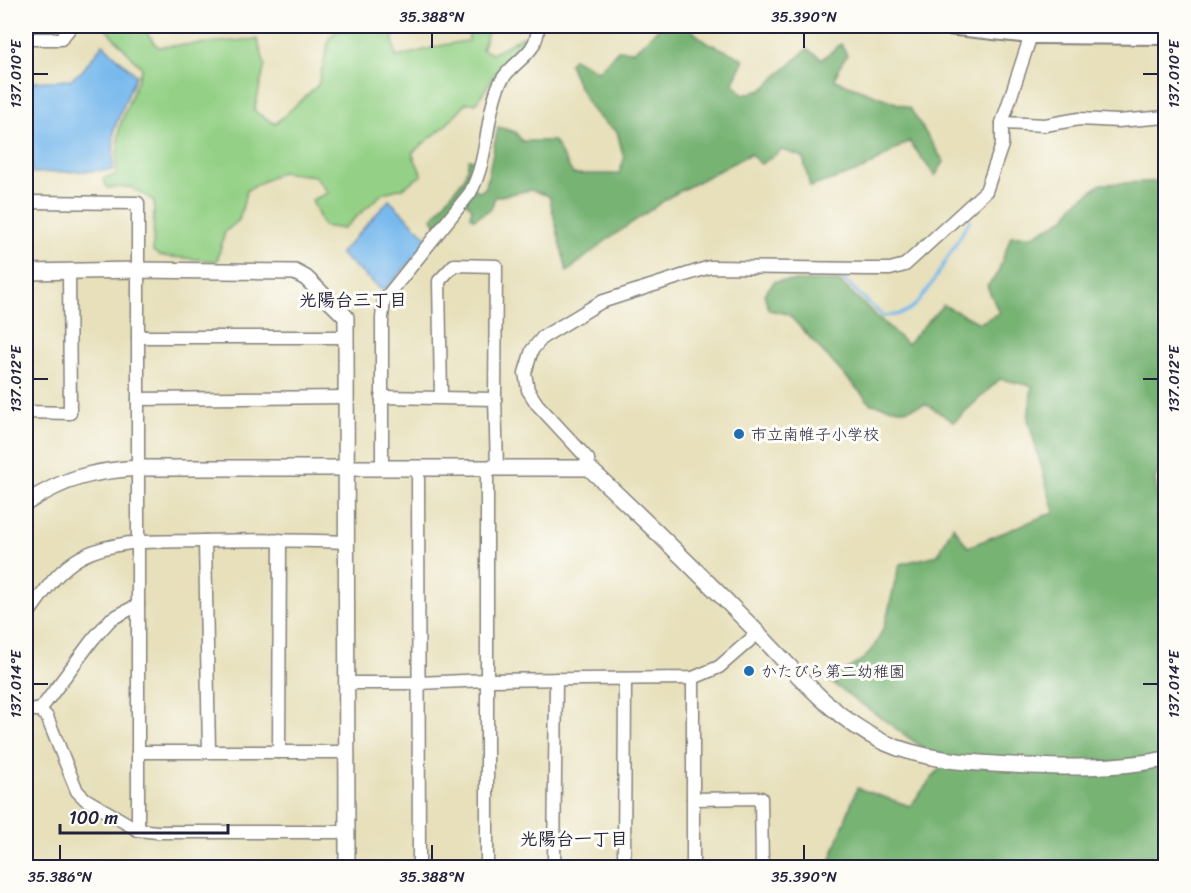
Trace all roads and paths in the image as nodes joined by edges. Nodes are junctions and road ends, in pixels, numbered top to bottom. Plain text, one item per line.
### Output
1 (69, 26) edge
2 (538, 26) edge
3 (948, 26) edge
4 (1107, 31) edge
5 (1031, 35) junction
6 (1166, 36) edge
7 (26, 39) edge
8 (1166, 117) edge
9 (1002, 123) junction
10 (26, 202) edge
11 (138, 270) junction
12 (26, 272) edge
13 (69, 272) junction
14 (138, 337) junction
15 (346, 337) junction
16 (347, 397) junction
17 (381, 397) junction
18 (441, 397) junction
19 (138, 399) junction
20 (495, 399) junction
21 (26, 412) edge
22 (347, 467) junction
23 (382, 467) junction
24 (418, 467) junction
25 (492, 467) junction
26 (138, 468) junction
27 (589, 468) junction
28 (26, 503) edge
29 (280, 540) junction
30 (205, 541) junction
31 (137, 542) junction
32 (347, 542) junction
33 (138, 605) junction
34 (26, 617) edge
35 (758, 633) junction
36 (693, 678) junction
37 (556, 679) junction
38 (487, 680) junction
39 (625, 680) junction
40 (347, 683) junction
41 (418, 683) junction
42 (26, 707) edge
43 (40, 710) junction
44 (138, 752) junction
45 (209, 752) junction
46 (279, 752) junction
47 (347, 752) junction
48 (1166, 759) edge
49 (693, 800) junction
50 (138, 830) junction
51 (346, 832) junction
52 (347, 867) edge
53 (419, 867) edge
54 (487, 867) edge
55 (554, 867) edge
56 (624, 867) edge
57 (693, 867) edge
58 (762, 867) edge

1 - 7 street
2 - 17 street
3 - 5 main road
4 - 5 main road
4 - 6 main road
5 - 9 street
8 - 9 street
9 - 27 street
10 - 11 street
11 - 13 street
11 - 14 street
11 - 15 street
12 - 13 street
13 - 21 street
14 - 15 street
14 - 19 street
15 - 16 street
16 - 19 street
16 - 22 street
17 - 18 street
17 - 23 street
18 - 20 street
18 - 20 street
19 - 26 street
20 - 25 street
22 - 23 street
22 - 26 street
22 - 32 street
23 - 24 street
24 - 25 street
24 - 41 street
25 - 27 street
25 - 38 street
26 - 28 street
26 - 31 street
27 - 35 street
29 - 30 street
29 - 32 street
29 - 46 street
30 - 31 street
30 - 45 street
31 - 33 street
31 - 34 street
32 - 40 street
33 - 43 street
33 - 44 street
35 - 36 street
35 - 48 street
36 - 39 street
36 - 49 street
37 - 38 street
37 - 39 street
37 - 55 street
38 - 41 street
38 - 54 street
39 - 56 street
40 - 41 street
40 - 47 street
41 - 53 street
42 - 43 street
43 - 50 street
44 - 45 street
44 - 50 street
45 - 46 street
46 - 47 street
47 - 51 street
49 - 57 street
49 - 58 street
50 - 51 street
51 - 52 street

